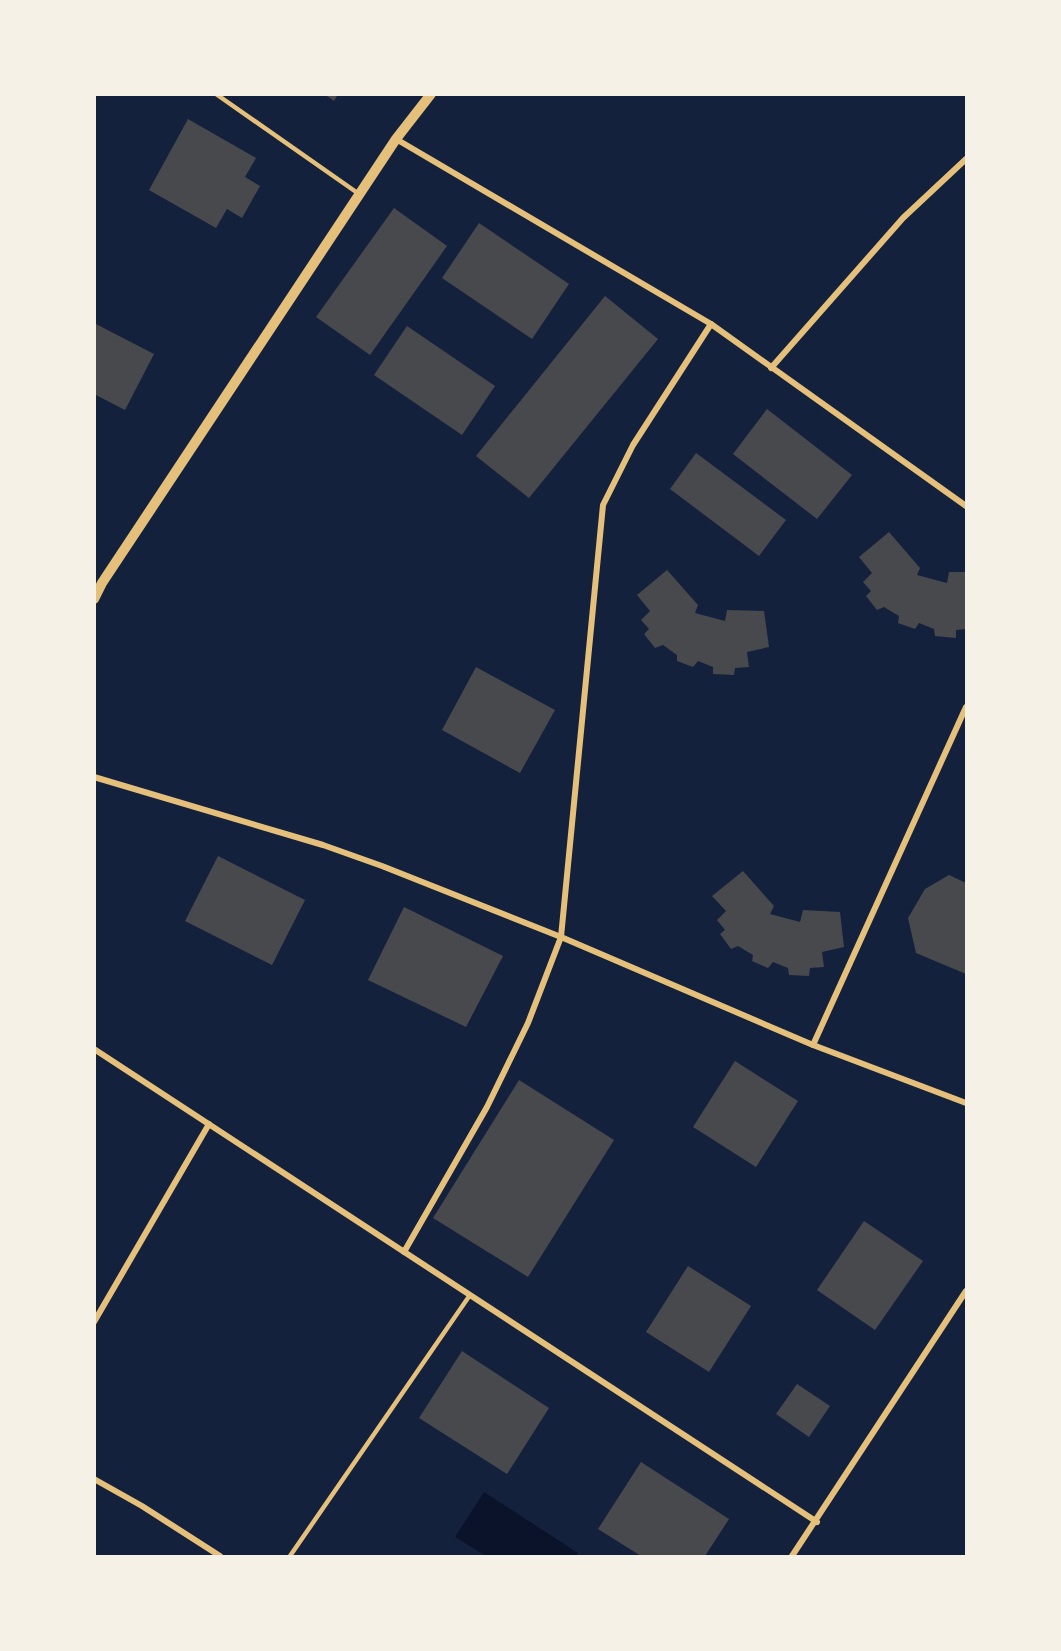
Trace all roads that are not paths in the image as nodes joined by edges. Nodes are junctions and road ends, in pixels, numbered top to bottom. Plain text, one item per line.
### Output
1 (216, 94) edge
2 (431, 94) edge
3 (396, 140) junction
4 (966, 159) edge
5 (360, 195) junction
6 (711, 324) junction
7 (771, 368) junction
8 (966, 506) edge
9 (94, 599) edge
10 (966, 707) edge
11 (94, 777) edge
12 (561, 937) junction
13 (813, 1045) junction
14 (94, 1049) edge
15 (966, 1103) edge
16 (209, 1124) junction
17 (404, 1252) junction
18 (966, 1291) edge
19 (470, 1295) junction
20 (94, 1322) edge
21 (94, 1479) edge
22 (817, 1521) junction
23 (220, 1557) edge
24 (290, 1557) edge
25 (792, 1557) edge

1 - 5 lane
2 - 3 street
3 - 5 street
3 - 6 street
4 - 7 street
5 - 9 street
6 - 7 street
6 - 12 street
7 - 8 street
10 - 13 street
11 - 12 street
12 - 13 street
12 - 17 street
13 - 15 street
14 - 16 street
16 - 17 street
16 - 20 street
17 - 19 street
18 - 22 street
19 - 22 street
19 - 24 lane
21 - 23 street
22 - 25 street

